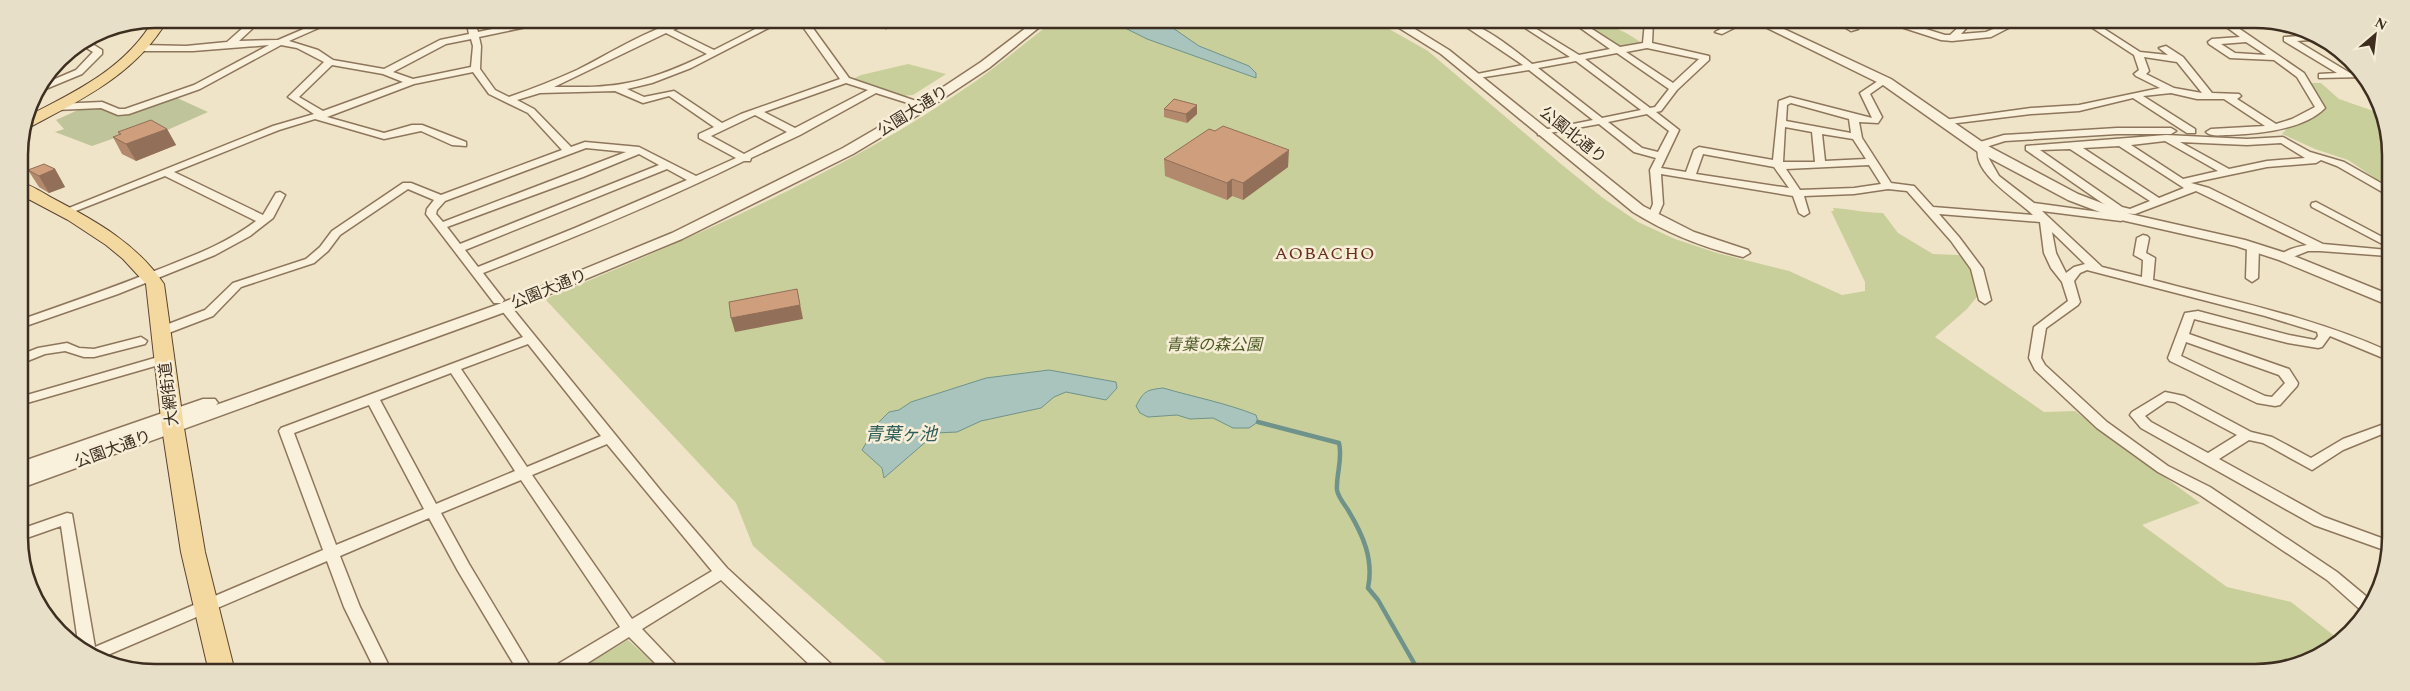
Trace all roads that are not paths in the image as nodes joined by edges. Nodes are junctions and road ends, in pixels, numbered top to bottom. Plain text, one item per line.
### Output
1 (156, 28) edge
2 (248, 28) edge
3 (314, 28) edge
4 (472, 28) edge
5 (507, 28) edge
6 (668, 28) edge
7 (765, 28) edge
8 (808, 28) edge
9 (1021, 28) edge
10 (1033, 28) edge
11 (1405, 28) edge
12 (1473, 28) edge
13 (1530, 28) edge
14 (1585, 28) edge
15 (1649, 28) edge
16 (1728, 28) edge
17 (1773, 28) edge
18 (1913, 28) edge
19 (1962, 28) edge
20 (2004, 28) edge
21 (2097, 28) edge
22 (2232, 28) edge
23 (665, 29) junction
24 (1719, 32) dead end
25 (474, 35) junction
26 (1952, 38) junction
27 (2306, 38) edge
28 (2247, 39) junction
29 (279, 43) junction
30 (230, 44) junction
31 (89, 46) edge
32 (1648, 46) junction
33 (142, 48) junction
34 (2163, 48) dead end
35 (1620, 50) junction
36 (715, 54) junction
37 (2138, 54) junction
38 (1578, 58) junction
39 (2272, 58) junction
40 (2180, 59) junction
41 (330, 62) junction
42 (1530, 67) junction
43 (474, 69) junction
44 (385, 72) junction
45 (2322, 76) dead end
46 (2349, 76) junction
47 (2355, 76) edge
48 (1475, 77) junction
49 (845, 80) junction
50 (1884, 80) junction
51 (412, 82) junction
52 (48, 85) edge
53 (617, 88) junction
54 (1674, 88) junction
55 (541, 90) junction
56 (875, 90) junction
57 (2172, 90) junction
58 (2136, 96) junction
59 (2210, 97) junction
60 (511, 99) junction
61 (915, 106) junction
62 (56, 107) junction
63 (1649, 111) junction
64 (756, 112) junction
65 (320, 116) junction
66 (1853, 117) junction
67 (33, 118) edge
68 (1600, 121) junction
69 (1780, 123) junction
70 (1944, 124) junction
71 (2274, 127) junction
72 (722, 128) junction
73 (1818, 130) junction
74 (2191, 131) junction
75 (796, 133) junction
76 (1542, 133) junction
77 (1857, 136) junction
78 (2166, 138) junction
79 (2121, 143) junction
80 (462, 144) dead end
81 (2071, 145) junction
82 (1980, 148) junction
83 (639, 150) junction
84 (569, 151) junction
85 (2307, 154) junction
86 (1661, 156) junction
87 (746, 159) junction
88 (1873, 162) junction
89 (668, 165) junction
90 (1778, 165) junction
91 (1821, 165) junction
92 (1655, 170) junction
93 (166, 172) junction
94 (2226, 172) junction
95 (1690, 177) junction
96 (697, 181) junction
97 (2186, 184) junction
98 (1888, 186) junction
99 (2382, 189) edge
100 (1797, 193) junction
101 (280, 195) dead end
102 (28, 196) edge
103 (441, 199) junction
104 (2158, 202) junction
105 (2316, 205) dead end
106 (2030, 206) junction
107 (1929, 210) junction
108 (64, 212) junction
109 (1804, 213) dead end
110 (2118, 213) junction
111 (1652, 218) junction
112 (2045, 219) junction
113 (263, 220) junction
114 (441, 226) junction
115 (2143, 238) dead end
116 (2382, 241) edge
117 (2253, 247) junction
118 (2322, 248) junction
119 (458, 249) junction
120 (1743, 253) dead end
121 (2382, 253) edge
122 (2284, 257) junction
123 (2097, 269) junction
124 (477, 271) junction
125 (151, 277) junction
126 (2252, 278) dead end
127 (2068, 282) junction
128 (2147, 282) junction
129 (2382, 297) edge
130 (1985, 300) dead end
131 (502, 304) junction
132 (28, 321) edge
133 (2323, 330) junction
134 (162, 331) junction
135 (2182, 336) junction
136 (530, 339) junction
137 (141, 341) dead end
138 (2382, 354) edge
139 (28, 357) edge
140 (165, 360) junction
141 (454, 368) junction
142 (372, 398) junction
143 (28, 399) edge
144 (172, 422) junction
145 (2382, 429) edge
146 (2247, 435) junction
147 (609, 438) junction
148 (2208, 460) junction
149 (28, 467) edge
150 (523, 474) junction
151 (28, 479) edge
152 (433, 512) junction
153 (28, 532) edge
154 (2382, 544) edge
155 (333, 553) junction
156 (722, 572) junction
157 (2363, 603) edge
158 (204, 606) junction
159 (629, 627) junction
160 (87, 644) edge
161 (102, 652) edge
162 (220, 664) edge
163 (380, 664) edge
164 (521, 664) edge
165 (572, 664) edge
166 (667, 664) edge
167 (819, 664) edge

1 - 33 main road
2 - 30 street
3 - 29 street
4 - 25 street
5 - 25 street
6 - 23 street
7 - 36 street
8 - 49 street
9 - 61 street, 公園大通り
10 - 61 street, 公園大通り
11 - 48 street, 公園北通り
12 - 42 street
13 - 38 street
14 - 35 street
15 - 32 street
16 - 24 street
17 - 50 street
18 - 26 street
19 - 26 street
20 - 26 street
21 - 37 street
22 - 28 street
23 - 36 street
23 - 55 street
25 - 43 street
25 - 44 street
27 - 46 street
28 - 39 street
28 - 39 street
29 - 30 street
29 - 41 street
29 - 62 street
30 - 33 street
31 - 52 street
32 - 35 street
32 - 54 street
33 - 62 main road
34 - 40 street
35 - 38 street
35 - 54 street
36 - 53 street
37 - 40 street
37 - 57 street
38 - 42 street
38 - 63 street
39 - 71 street
40 - 59 street
41 - 44 street
41 - 65 street
42 - 48 street
42 - 68 street
43 - 51 street
43 - 60 street
44 - 51 street
45 - 46 street
46 - 47 street
48 - 76 street, 公園北通り
49 - 56 street
49 - 64 street
50 - 66 street
50 - 70 street
51 - 65 street
53 - 55 street
53 - 72 street
54 - 63 street
55 - 60 street
56 - 61 street
56 - 75 street
57 - 58 street
57 - 59 street
58 - 70 street
58 - 74 street
59 - 71 street
60 - 84 street
61 - 131 street, 公園大通り
62 - 67 main road
63 - 68 street
63 - 86 street
64 - 72 street
64 - 75 street
65 - 80 street
65 - 93 street
66 - 69 street
66 - 77 street
68 - 76 street
68 - 86 street
69 - 73 street
69 - 90 street
70 - 82 street
71 - 74 street
72 - 87 street
73 - 77 street
73 - 91 street
74 - 82 street
75 - 87 street
76 - 111 street, 公園北通り
77 - 88 street
78 - 79 street
78 - 85 street
78 - 94 street
79 - 81 street
79 - 97 street
81 - 104 street
81 - 110 street
82 - 106 street
82 - 110 street
83 - 84 street
83 - 89 street
83 - 114 street
84 - 103 street
85 - 94 street
85 - 99 street
86 - 92 street
87 - 96 street
88 - 91 street
88 - 98 street
89 - 96 street
89 - 119 street
90 - 91 street
90 - 95 street
90 - 100 street
92 - 95 street
92 - 111 street
93 - 108 street
93 - 113 street
94 - 97 street
95 - 100 street
96 - 124 street
97 - 104 street
97 - 118 street
98 - 100 street
98 - 107 street
100 - 109 street
101 - 113 street
102 - 108 main road, 大網街道
103 - 114 street
103 - 134 street
104 - 110 street
105 - 116 street
106 - 110 street
106 - 112 street
107 - 112 street
107 - 130 street
108 - 125 main road, 大網街道
110 - 117 street
111 - 120 street, 公園北通り
112 - 123 street
112 - 127 street
113 - 125 street
114 - 119 street
115 - 128 street
117 - 122 street
117 - 126 street
118 - 121 street
118 - 122 street
119 - 124 street
122 - 129 street
123 - 127 street
123 - 128 street
124 - 131 street
125 - 132 street
125 - 134 main road, 大網街道
127 - 157 street
128 - 133 street
131 - 136 street
131 - 144 street, 公園大通り
133 - 135 street
133 - 138 street
134 - 140 main road, 大網街道
135 - 135 street
136 - 141 street
136 - 147 street
137 - 139 street
140 - 143 street
140 - 144 main road, 大網街道
141 - 142 street
141 - 150 street
142 - 152 street
142 - 155 street
144 - 149 street, 公園大通り
144 - 151 street, 公園大通り
144 - 158 main road, 大網街道
145 - 146 street
146 - 148 street
146 - 148 street
147 - 150 street
147 - 156 street
148 - 154 street
150 - 152 street
150 - 159 street
152 - 155 street
152 - 164 street
153 - 160 street
155 - 158 street
155 - 163 street
156 - 159 street
156 - 167 street
158 - 161 street
158 - 162 main road, 大網街道
159 - 165 street
159 - 166 street

